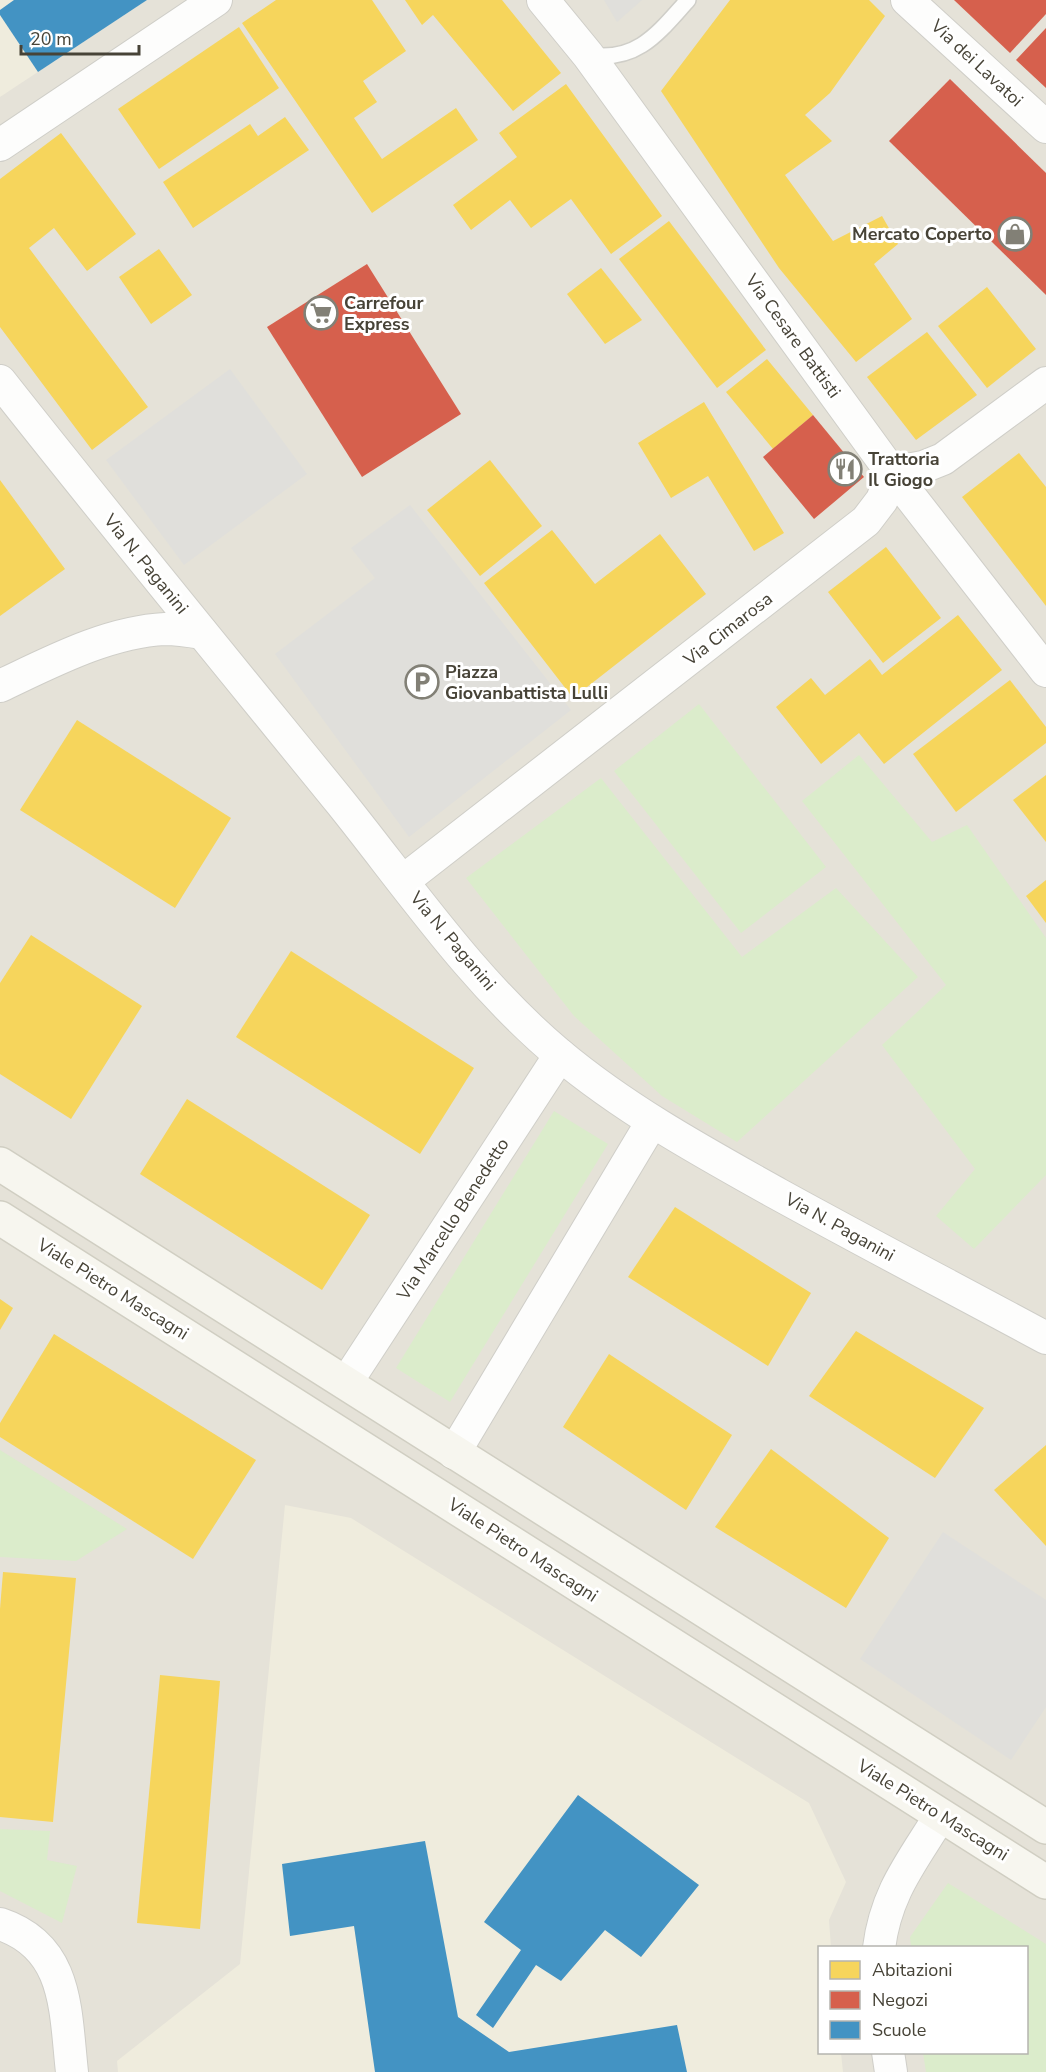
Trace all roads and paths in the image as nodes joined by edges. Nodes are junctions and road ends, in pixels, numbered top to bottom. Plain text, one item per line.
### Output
1 (216, 0) edge
2 (543, 0) edge
3 (688, 0) edge
4 (907, 0) edge
5 (588, 55) junction
6 (1046, 128) edge
7 (0, 145) edge
8 (0, 381) edge
9 (1046, 383) edge
10 (892, 473) junction
11 (202, 633) junction
12 (1046, 671) edge
13 (0, 686) edge
14 (403, 881) junction
15 (560, 1055) junction
16 (652, 1122) junction
17 (0, 1164) edge
18 (0, 1218) edge
19 (1046, 1338) edge
20 (346, 1383) junction
21 (454, 1453) junction
22 (940, 1815) junction
23 (1046, 1827) edge
24 (1046, 1882) edge
25 (0, 1924) edge
26 (879, 1946) edge
27 (888, 2054) edge
28 (72, 2072) edge
29 (891, 2072) edge

1 - 7 street
2 - 5 street, Via Cesare Battisti
3 - 5 lane
4 - 6 street, Via dei Lavatoi
5 - 10 street, Via Cesare Battisti
8 - 11 street, Via N. Paganini
9 - 10 street
10 - 12 street, Via Cesare Battisti
10 - 14 street, Via Cimarosa
11 - 13 street
11 - 14 street, Via N. Paganini
14 - 15 street, Via N. Paganini
15 - 16 street, Via N. Paganini
15 - 20 street, Via Marcello Benedetto
16 - 19 street, Via N. Paganini
16 - 21 street
17 - 20 main road
18 - 22 main road, Viale Pietro Mascagni
20 - 21 main road
21 - 23 main road
22 - 24 main road, Viale Pietro Mascagni
22 - 26 street
25 - 28 street
27 - 29 street

